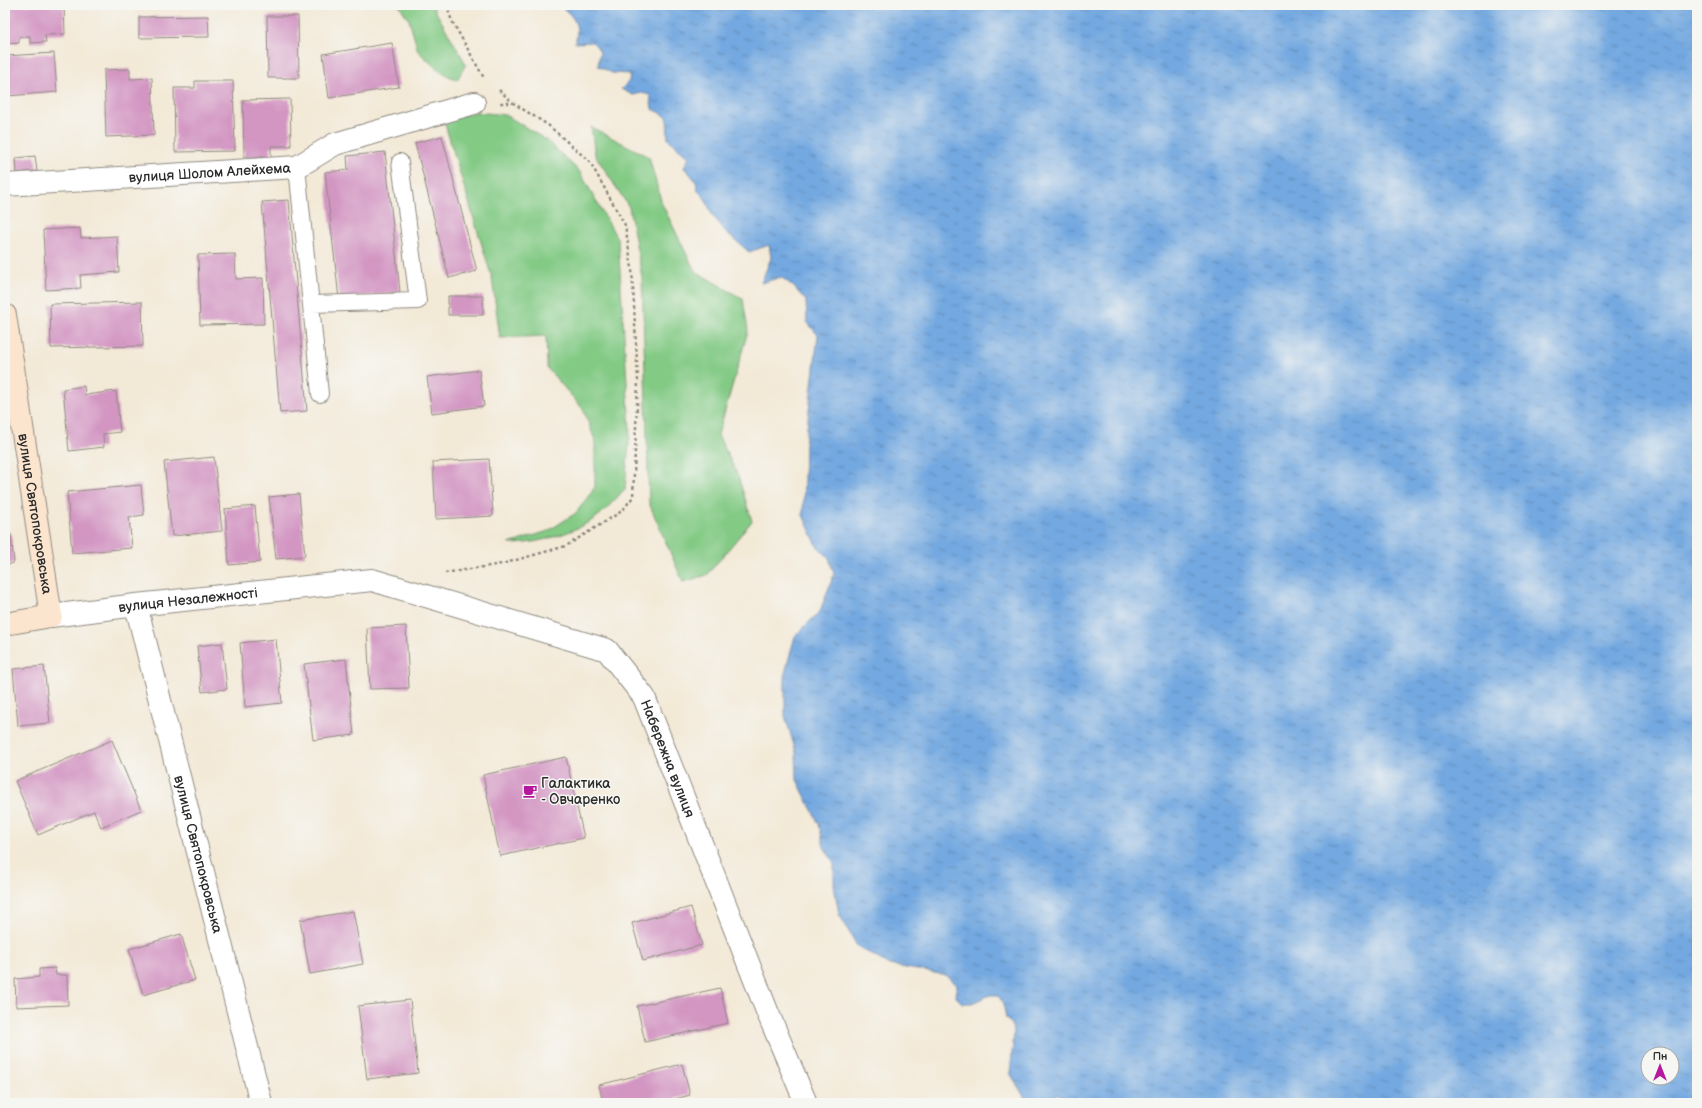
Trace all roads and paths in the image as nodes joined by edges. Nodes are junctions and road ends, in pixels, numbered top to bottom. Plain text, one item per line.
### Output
1 (446, 5) edge
2 (487, 80) dead end
3 (497, 89) dead end
4 (474, 103) joint
5 (513, 103) junction
6 (400, 162) dead end
7 (297, 167) junction
8 (5, 185) edge
9 (311, 304) junction
10 (5, 315) edge
11 (320, 394) dead end
12 (444, 573) dead end
13 (372, 580) joint
14 (136, 605) junction
15 (51, 616) junction
16 (5, 624) edge
17 (261, 1103) edge
18 (806, 1103) edge

1 - 2 path
3 - 5 path
4 - 5 path
4 - 7 street, вулиця Шолом Алейхема
5 - 12 path
6 - 9 lane
7 - 8 street, вулиця Шолом Алейхема
7 - 9 lane
9 - 11 lane
10 - 15 street, вулиця Святопокровська
13 - 14 street, вулиця Незалежності
13 - 18 street, Набережна вулиця
14 - 15 street, вулиця Незалежності
14 - 17 street, вулиця Святопокровська
15 - 16 street, вулиця Незалежності

